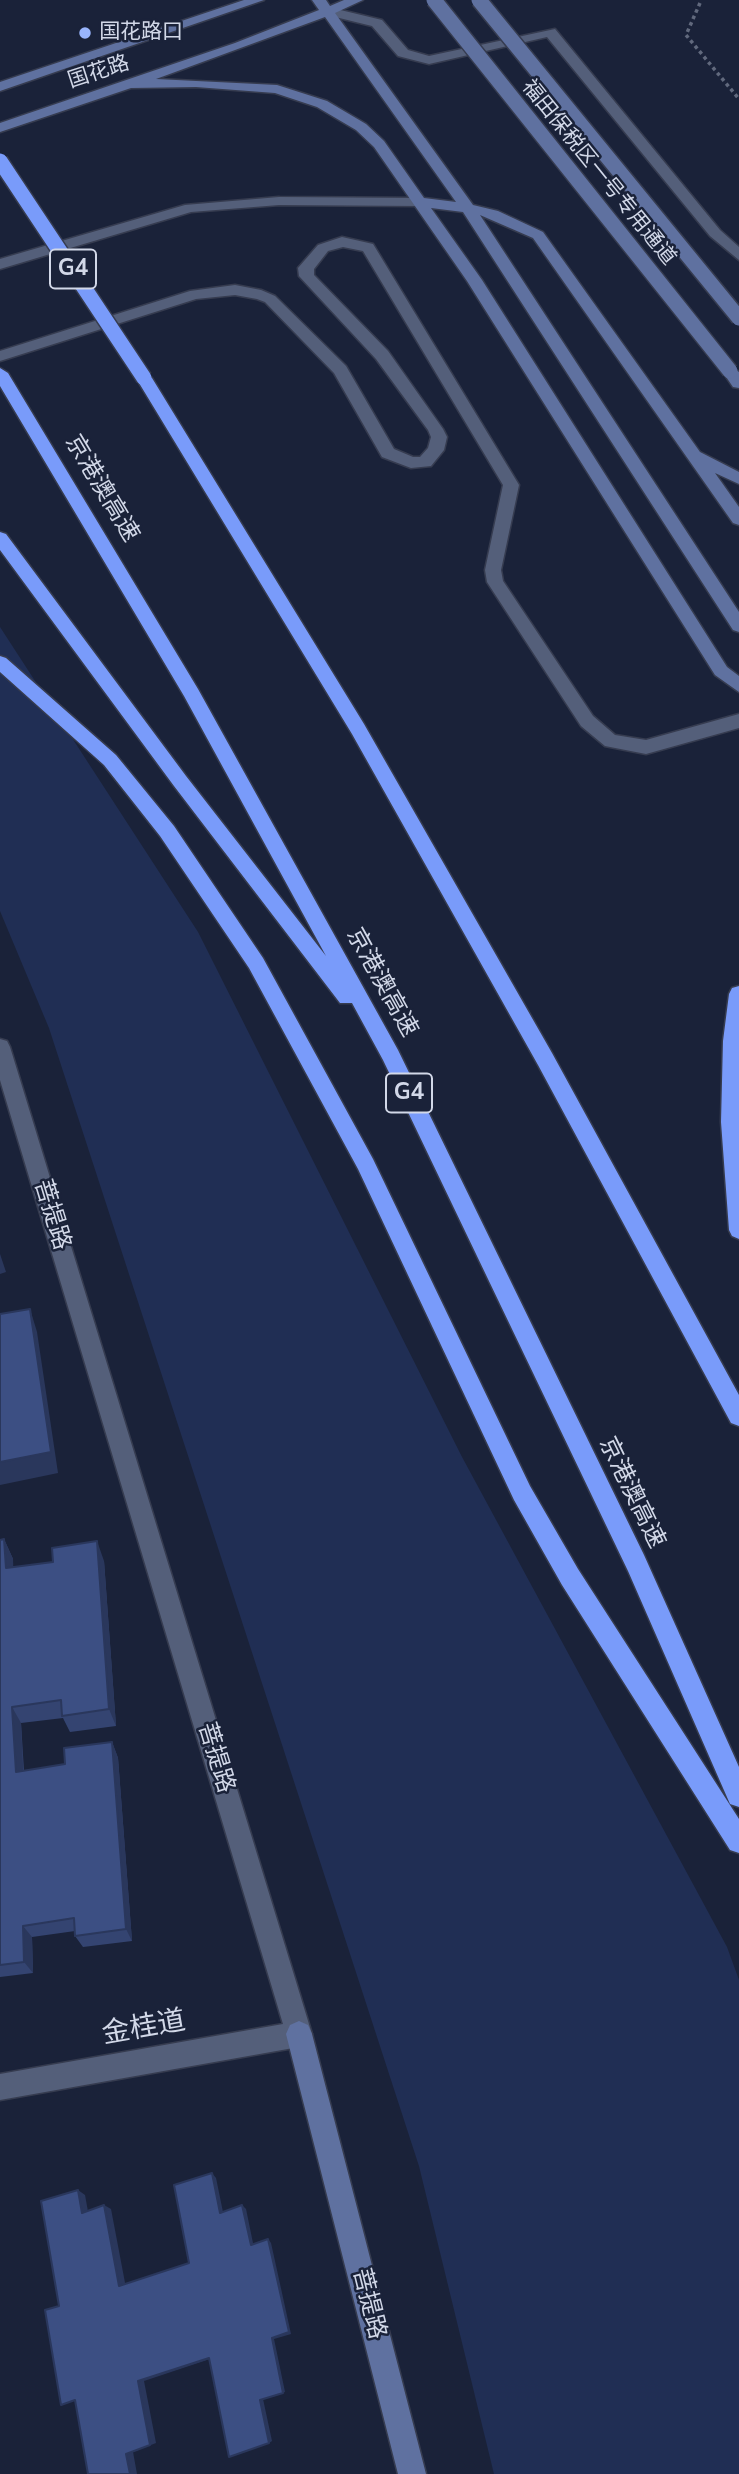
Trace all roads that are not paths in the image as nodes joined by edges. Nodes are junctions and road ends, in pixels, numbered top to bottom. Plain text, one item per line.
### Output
1 (257, 0) edge
2 (356, 0) edge
3 (434, 0) edge
4 (479, 0) edge
5 (327, 4) edge
6 (132, 84) junction
7 (0, 87) edge
8 (0, 128) edge
9 (0, 161) edge
10 (421, 202) junction
11 (468, 208) junction
12 (739, 255) edge
13 (0, 264) edge
14 (739, 318) edge
15 (0, 356) edge
16 (0, 373) edge
17 (735, 377) edge
18 (694, 454) junction
19 (739, 479) edge
20 (739, 519) edge
21 (0, 538) edge
22 (739, 626) edge
23 (0, 662) edge
24 (739, 686) edge
25 (739, 721) edge
26 (739, 994) edge
27 (0, 1047) edge
28 (391, 1056) junction
29 (739, 1230) edge
30 (739, 1416) edge
31 (739, 1795) edge
32 (739, 1841) edge
33 (299, 2034) junction
34 (0, 2087) edge
35 (412, 2474) edge

1 - 7 main road, 国花路
2 - 5 main road, 国花路
3 - 17 main road, 福田保税区一号专用通道, bridge
4 - 14 main road, 福田保税区一号专用通道, bridge
5 - 6 main road, 国花路
5 - 11 main road
5 - 12 street
6 - 8 main road, 国花路
6 - 10 main road
9 - 30 highway, G4, bridge
10 - 11 main road
10 - 13 street
10 - 24 main road
11 - 18 main road
11 - 22 main road
15 - 25 street
16 - 28 highway, 京港澳高速 / G4
18 - 19 main road
18 - 20 main road
21 - 28 highway
23 - 32 highway
26 - 29 highway
27 - 33 street, 菩提路
28 - 31 highway, 京港澳高速 / G4
33 - 34 street, 金桂道
33 - 35 main road, 菩提路

